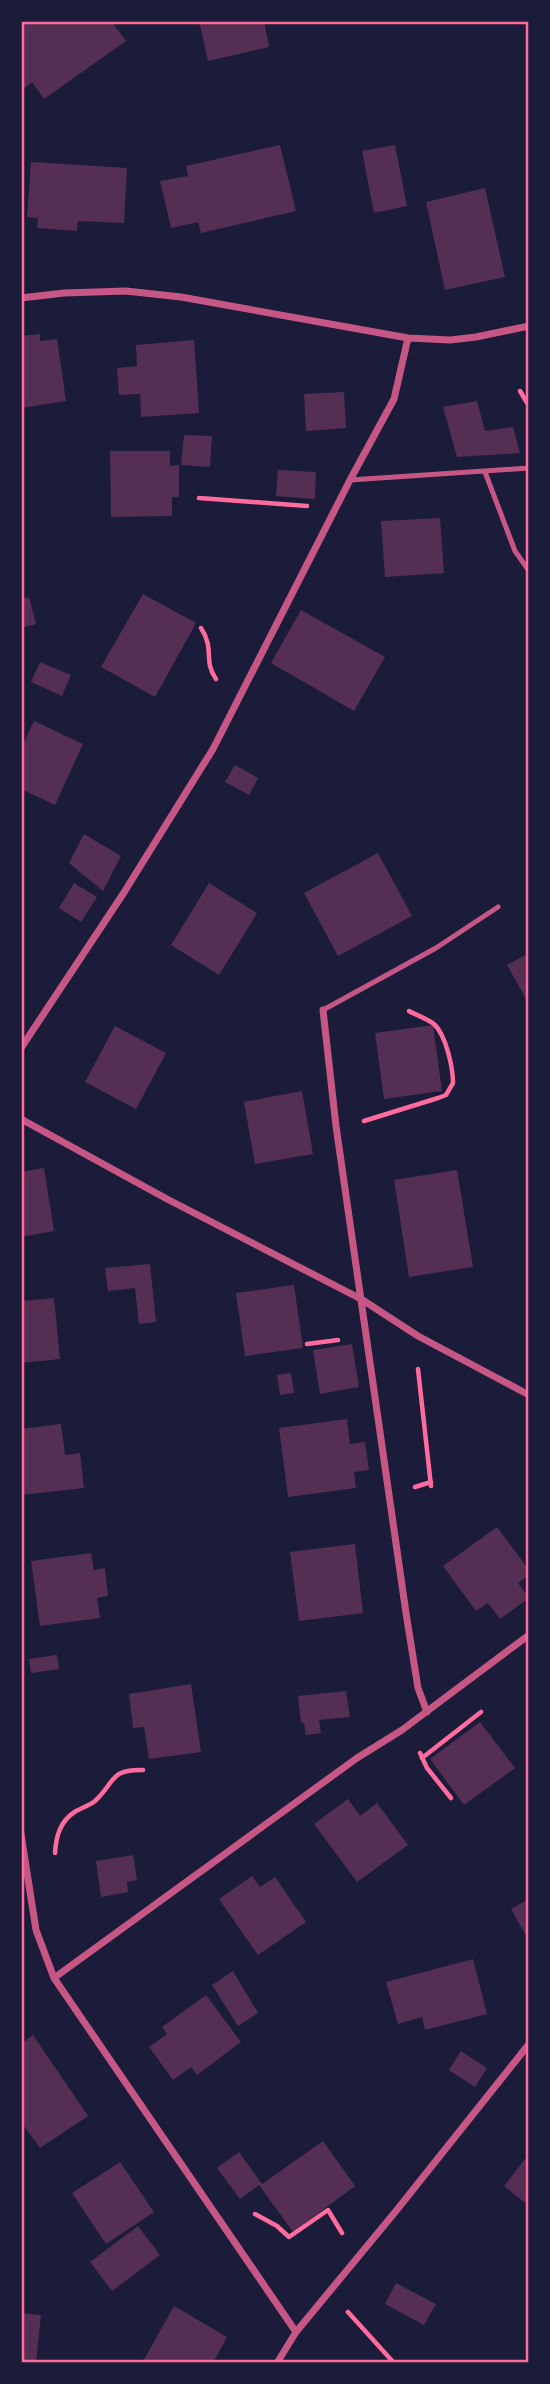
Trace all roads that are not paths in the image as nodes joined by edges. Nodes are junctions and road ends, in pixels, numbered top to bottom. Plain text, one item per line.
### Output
1 (21, 298) edge
2 (529, 326) edge
3 (408, 338) junction
4 (529, 468) edge
5 (485, 472) junction
6 (350, 480) junction
7 (529, 571) edge
8 (498, 907) dead end
9 (323, 1010) joint
10 (21, 1048) edge
11 (21, 1119) edge
12 (361, 1299) junction
13 (529, 1395) edge
14 (529, 1635) edge
15 (427, 1712) junction
16 (21, 1834) edge
17 (54, 1978) junction
18 (529, 2044) edge
19 (296, 2332) junction
20 (277, 2363) edge

1 - 3 street
2 - 3 street
3 - 6 street
4 - 5 lane
5 - 6 lane
5 - 7 lane
6 - 10 street
8 - 9 lane
9 - 12 street
11 - 12 street
12 - 13 street
12 - 15 street
14 - 15 street
15 - 17 street
16 - 17 street
17 - 19 street
18 - 19 street
19 - 20 street

